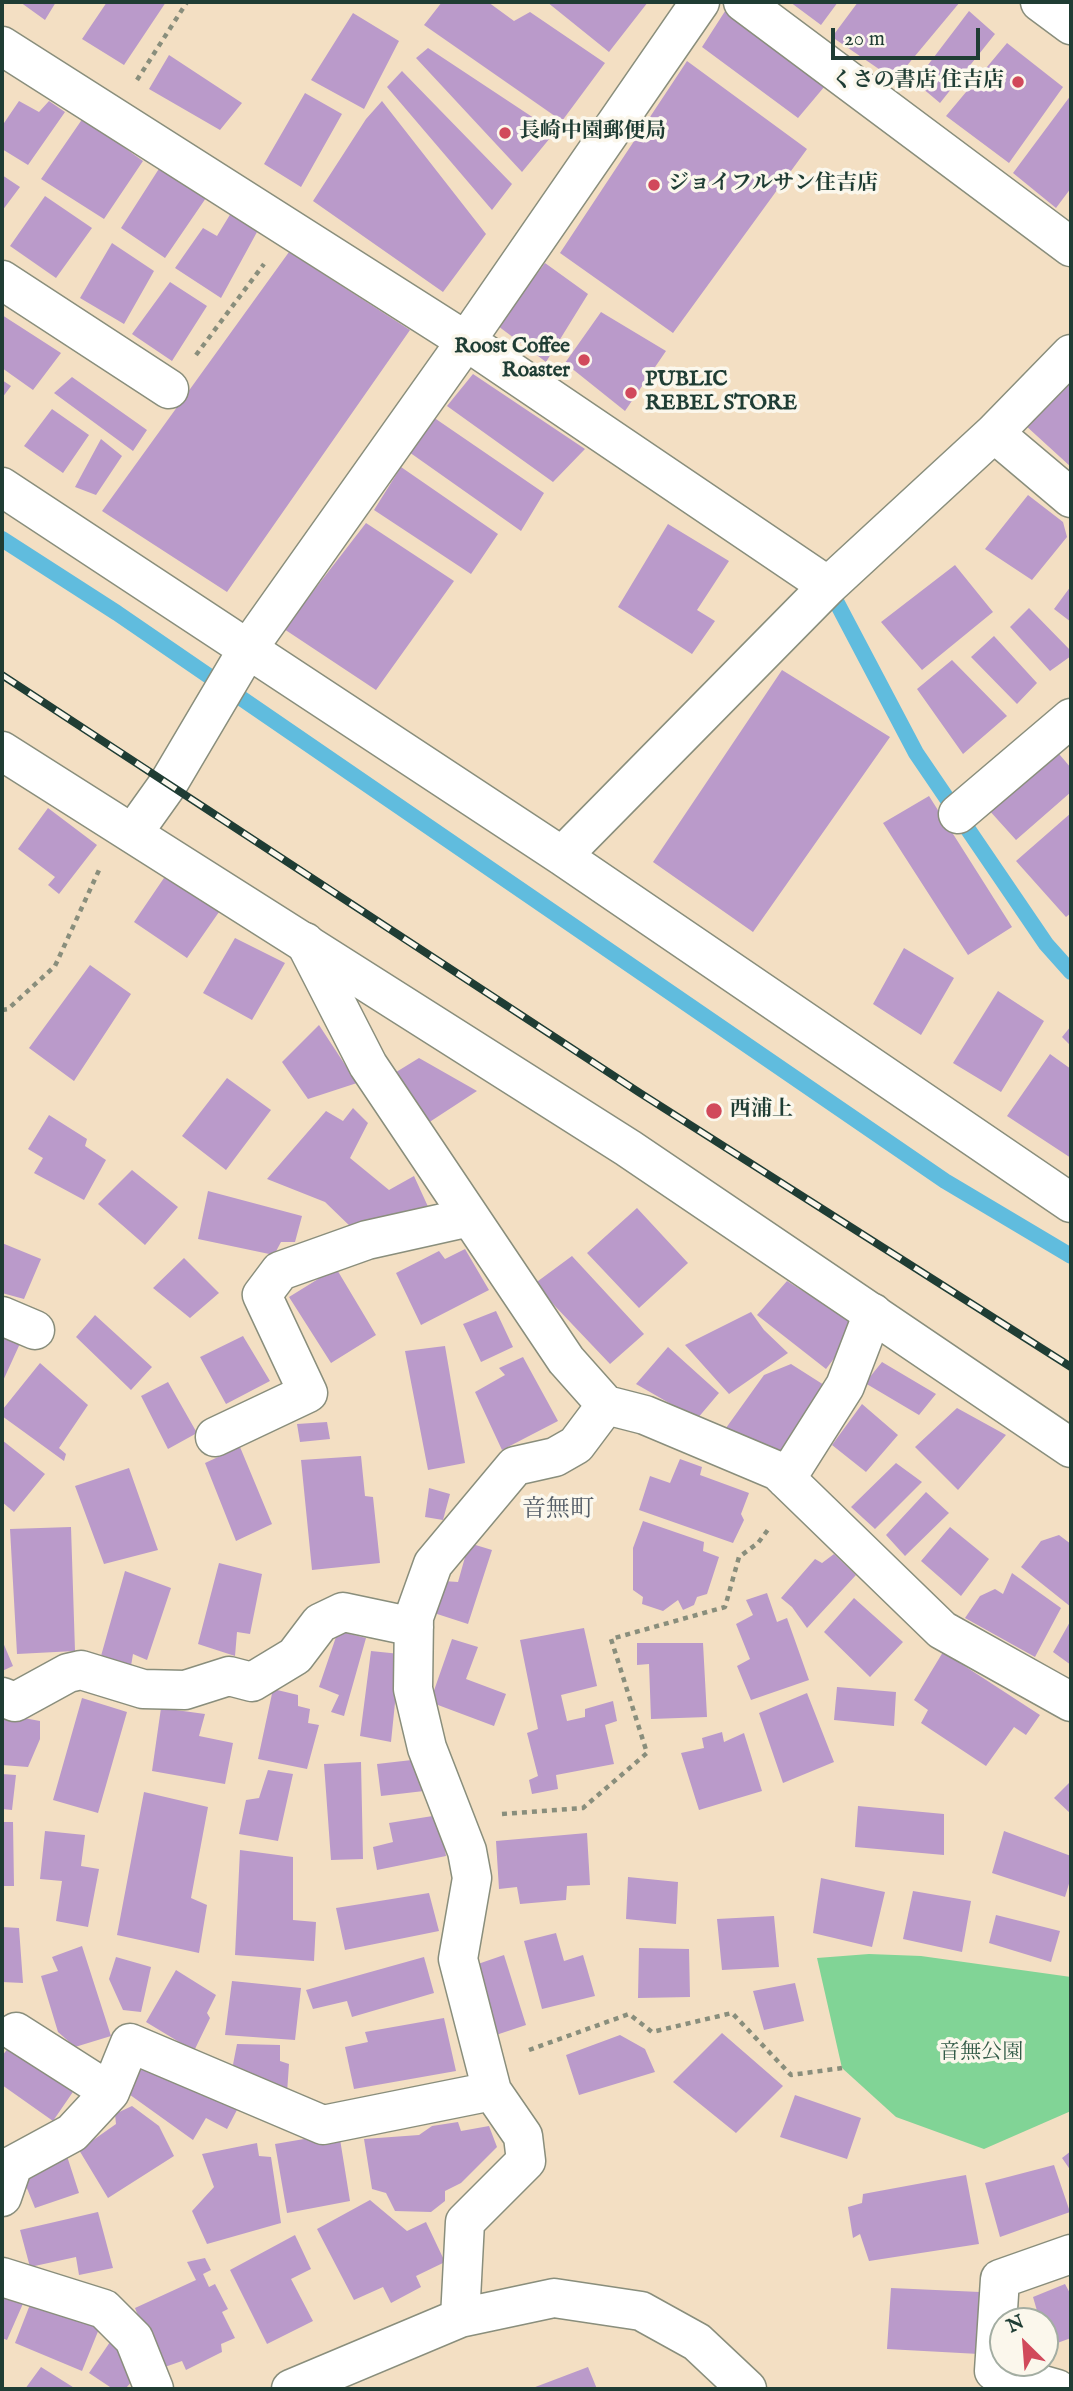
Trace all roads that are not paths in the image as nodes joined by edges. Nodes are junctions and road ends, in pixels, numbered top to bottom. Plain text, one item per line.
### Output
1 (700, 2) edge
2 (743, 2) edge
3 (1040, 2) edge
4 (1071, 24) edge
5 (2, 46) edge
6 (1071, 247) edge
7 (2, 280) edge
8 (466, 341) junction
9 (1071, 354) edge
10 (169, 390) road end
11 (994, 433) junction
12 (2, 487) edge
13 (1071, 498) edge
14 (828, 586) junction
15 (249, 647) junction
16 (1071, 718) edge
17 (2, 751) edge
18 (958, 814) dead end
19 (126, 830) junction
20 (562, 856) junction
21 (305, 942) junction
22 (1071, 1203) edge
23 (470, 1217) junction
24 (873, 1313) junction
25 (606, 1405) junction
26 (215, 1437) dead end
27 (1071, 1448) edge
28 (793, 1485) junction
29 (414, 1627) junction
30 (2, 1697) edge
31 (1071, 1702) edge
32 (16, 2032) dead end
33 (488, 2078) junction
34 (110, 2092) junction
35 (5, 2179) edge
36 (1071, 2254) edge
37 (2, 2277) edge
38 (460, 2318) junction
39 (154, 2389) edge
40 (291, 2389) edge
41 (747, 2389) edge
42 (1057, 2389) edge

1 - 8 main road
2 - 6 main road
3 - 4 main road
5 - 8 main road
7 - 10 main road
8 - 14 main road
8 - 15 main road
9 - 11 main road
11 - 13 main road
11 - 14 main road
12 - 15 main road
14 - 20 main road
15 - 19 main road
15 - 20 main road
16 - 18 main road
17 - 19 main road
19 - 21 main road
20 - 22 main road
21 - 23 main road
21 - 24 main road
23 - 25 main road
23 - 26 main road
24 - 27 main road
24 - 28 main road
25 - 28 main road
25 - 29 main road
28 - 31 main road
29 - 30 main road
29 - 33 main road
32 - 34 main road
33 - 34 main road
33 - 38 main road
34 - 35 main road
36 - 42 main road
37 - 39 main road
38 - 40 main road
38 - 41 main road

